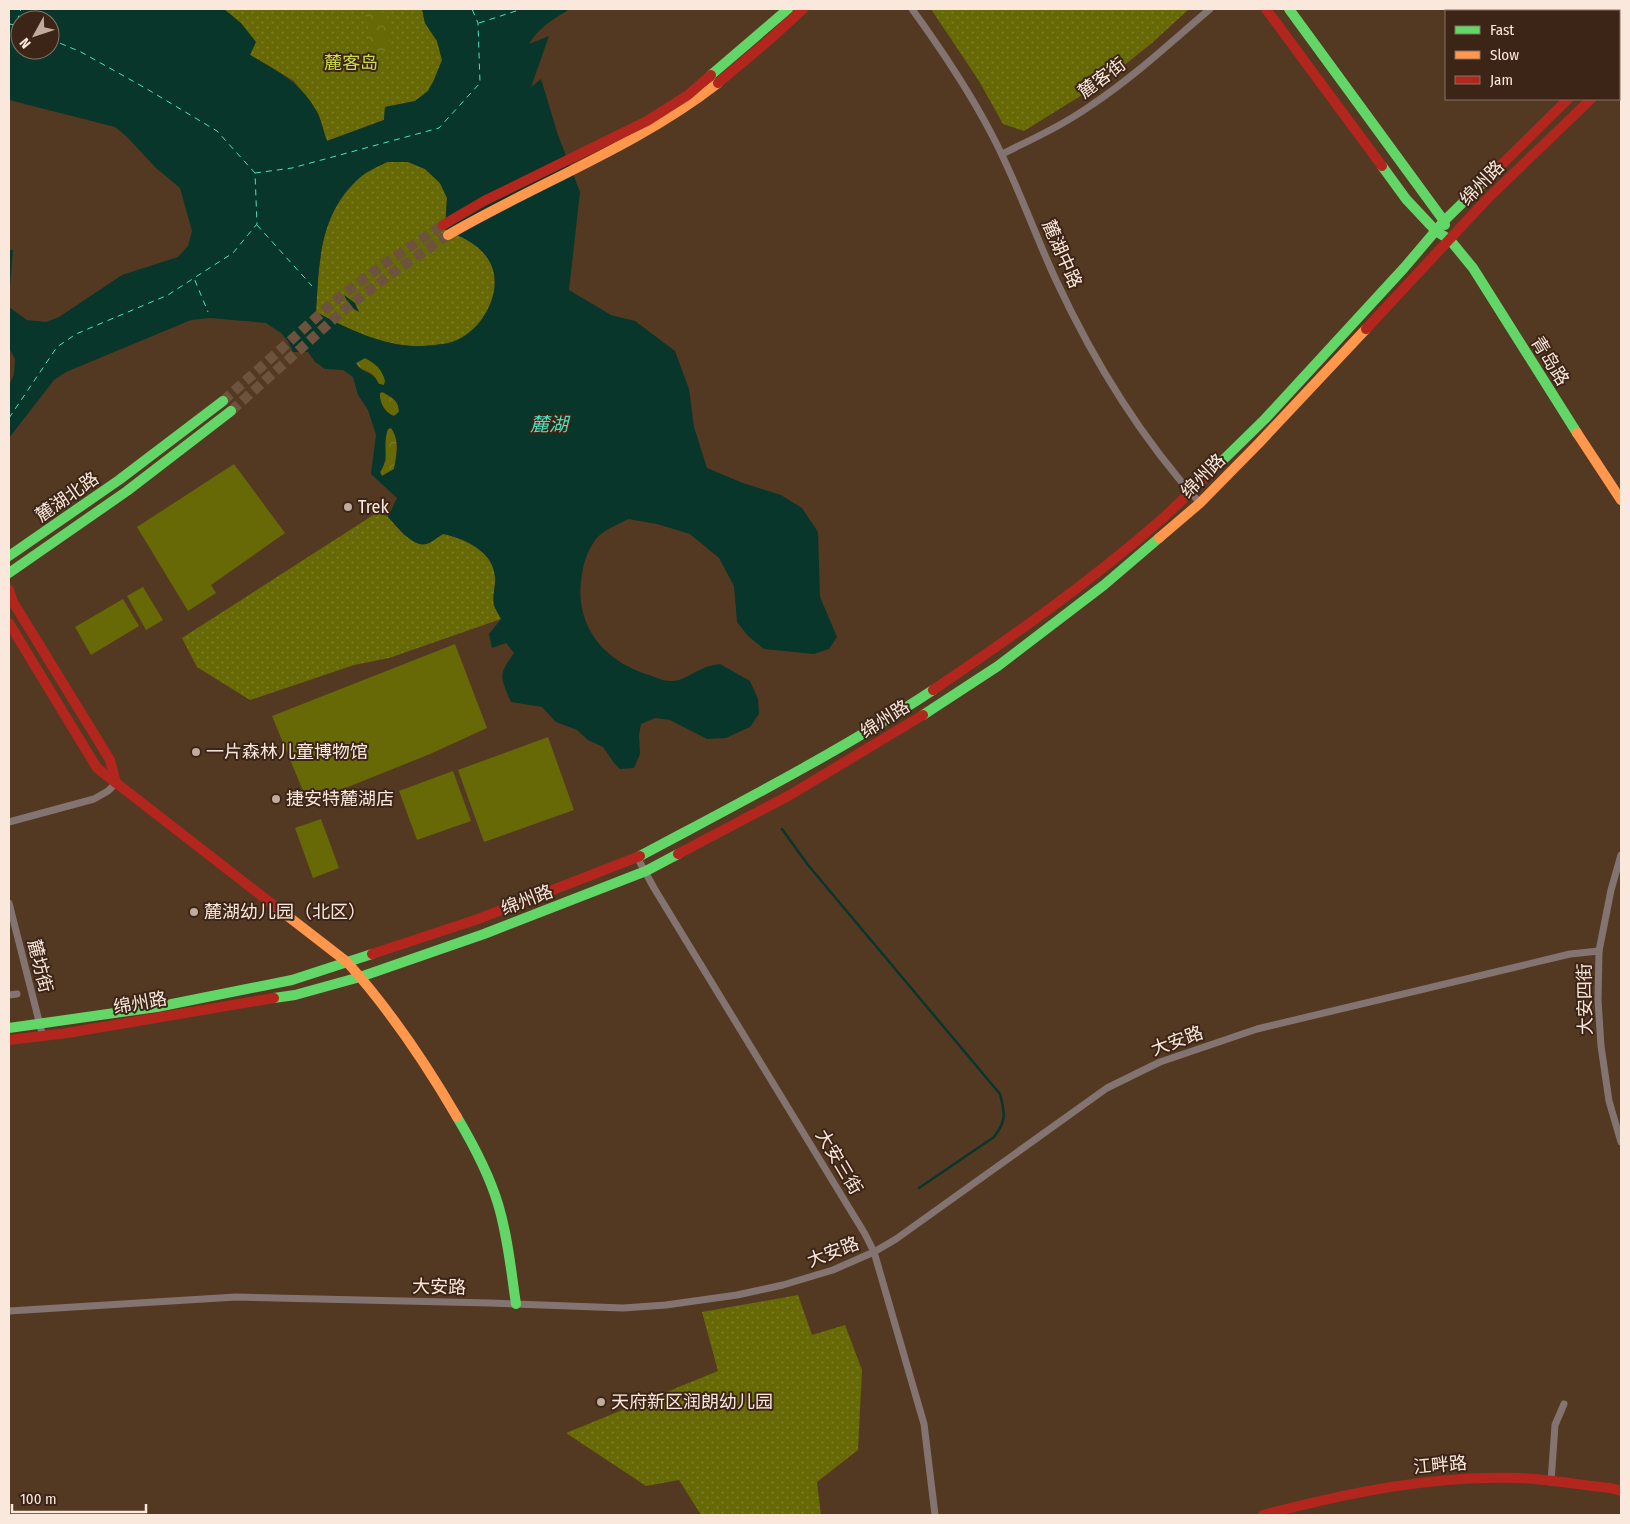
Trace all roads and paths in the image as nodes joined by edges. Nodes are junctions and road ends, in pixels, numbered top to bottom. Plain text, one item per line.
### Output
1 (788, 9) edge
2 (803, 9) edge
3 (912, 9) edge
4 (1210, 9) edge
5 (1266, 9) edge
6 (1289, 9) edge
7 (1567, 100) edge
8 (1590, 100) edge
9 (1002, 154) junction
10 (1444, 221) junction
11 (442, 225) tunnel mouth
12 (1436, 232) junction
13 (448, 235) tunnel mouth
14 (1450, 240) junction
15 (223, 401) tunnel mouth
16 (231, 411) tunnel mouth
17 (1191, 493) junction
18 (1621, 500) edge
19 (1200, 503) junction
20 (9, 556) edge
21 (9, 573) edge
22 (9, 590) edge
23 (9, 623) edge
24 (116, 783) junction
25 (9, 822) edge
26 (1621, 855) edge
27 (637, 856) junction
28 (646, 871) junction
29 (9, 903) edge
30 (1599, 951) junction
31 (347, 962) junction
32 (360, 977) junction
33 (17, 994) dead end
34 (9, 995) edge
35 (39, 1023) junction
36 (9, 1028) edge
37 (43, 1037) junction
38 (9, 1040) edge
39 (1621, 1142) edge
40 (874, 1252) junction
41 (516, 1304) junction
42 (9, 1311) edge
43 (1564, 1404) dead end
44 (1551, 1482) junction
45 (1621, 1491) edge
46 (935, 1515) edge
47 (1263, 1515) edge

1 - 11 main road
2 - 13 main road
3 - 9 street, 麓湖中路
4 - 9 street, 麓客街
5 - 12 main road, 青岛路
6 - 10 main road, 青岛路
7 - 10 main road, 绵州路
8 - 14 main road, 绵州路
9 - 17 street, 麓湖中路
10 - 12 main road, 绵州路
10 - 14 main road, 青岛路
12 - 14 main road, 青岛路
12 - 17 main road, 绵州路
14 - 18 main road, 青岛路
14 - 19 main road, 绵州路
15 - 20 main road, 麓湖北路
16 - 21 main road
17 - 19 street, 麓湖中路
17 - 27 main road, 绵州路
19 - 28 main road, 绵州路
22 - 24 main road
23 - 24 main road
24 - 25 street
24 - 31 main road
26 - 30 street, 大安四街
27 - 28 street, 大安三街
27 - 31 main road, 绵州路
28 - 32 main road, 绵州路
28 - 40 street, 大安三街
29 - 35 street, 麓坊街
30 - 39 street, 大安四街
30 - 40 street, 大安路
31 - 32 main road
31 - 35 main road, 绵州路
32 - 37 main road, 绵州路
32 - 41 main road
33 - 34 street
35 - 36 main road, 绵州路
35 - 37 street, 麓坊街
37 - 38 main road, 绵州路
40 - 41 street, 大安路
40 - 46 street, 大安三街
41 - 42 street, 大安路
43 - 44 street
44 - 45 main road, 江畔路
44 - 47 main road, 江畔路

